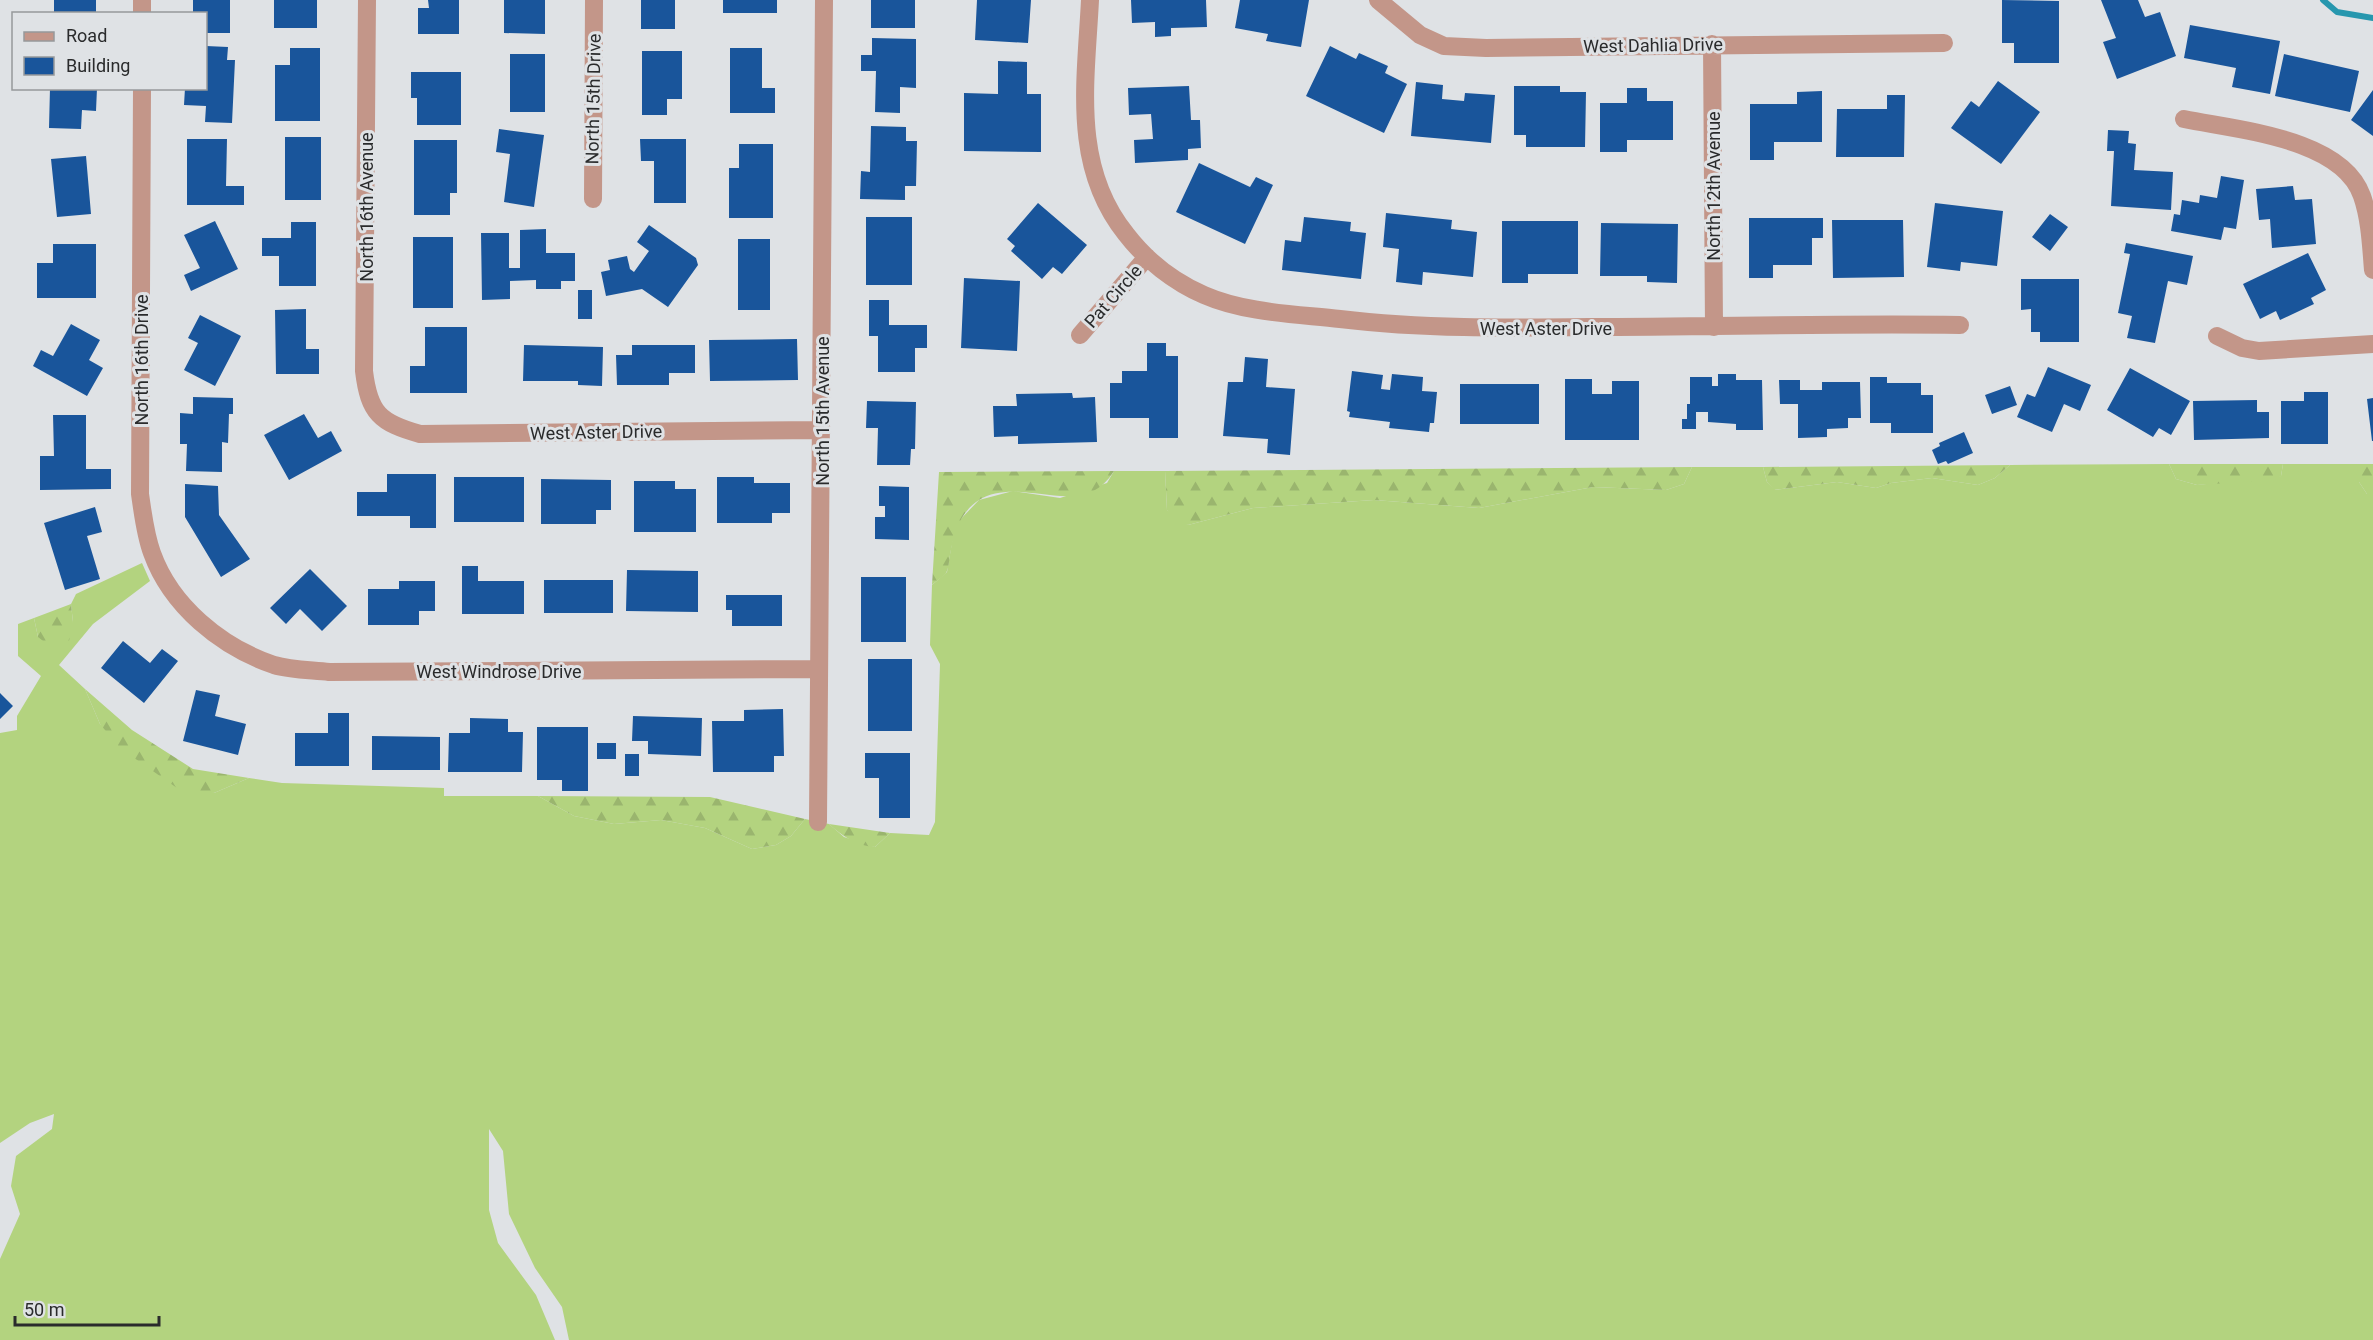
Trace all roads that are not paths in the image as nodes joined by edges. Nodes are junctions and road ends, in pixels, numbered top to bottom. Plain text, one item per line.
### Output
1 (367, 0) edge
2 (594, 0) edge
3 (824, 0) edge
4 (1090, 0) edge
5 (1378, 0) edge
6 (1944, 43) dead end
7 (1712, 44) junction
8 (142, 90) edge
9 (2184, 118) dead end
10 (593, 199) dead end
11 (1147, 257) junction
12 (2373, 270) edge
13 (1960, 325) dead end
14 (1714, 327) junction
15 (1080, 335) dead end
16 (2217, 336) dead end
17 (2373, 344) edge
18 (376, 412) joint
19 (822, 430) junction
20 (194, 617) joint
21 (819, 669) junction
22 (818, 822) dead end

1 - 18 street, North 16th Avenue
2 - 10 street, North 15th Drive
3 - 19 street, North 15th Avenue
4 - 11 street, West Aster Drive
5 - 7 street, West Dahlia Drive
6 - 7 street, West Dahlia Drive
7 - 14 street, North 12th Avenue
8 - 20 street, North 16th Drive
9 - 12 street
11 - 14 street, West Aster Drive
11 - 15 street, Pat Circle
13 - 14 street, West Aster Drive
16 - 17 street
18 - 19 street, West Aster Drive
19 - 21 street, North 15th Avenue
20 - 21 street, West Windrose Drive
21 - 22 street, North 15th Avenue

